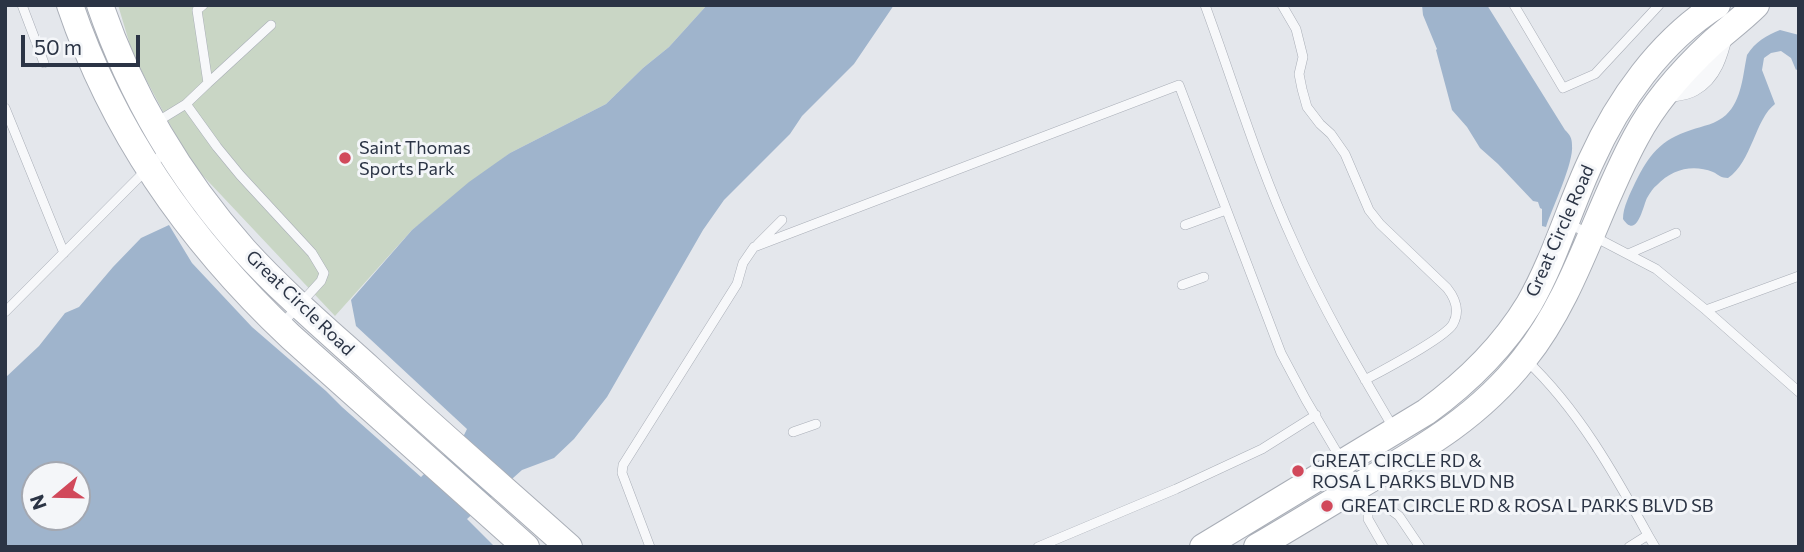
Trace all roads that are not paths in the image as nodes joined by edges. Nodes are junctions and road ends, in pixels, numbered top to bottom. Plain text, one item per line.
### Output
1 (22, 5) edge
2 (70, 5) edge
3 (100, 5) edge
4 (203, 5) edge
5 (1205, 5) edge
6 (1282, 5) edge
7 (1514, 5) edge
8 (1659, 5) edge
9 (1716, 5) edge
10 (1756, 5) edge
11 (271, 25) dead end
12 (44, 63) dead end
13 (208, 83) junction
14 (186, 104) junction
15 (5, 108) edge
16 (153, 124) junction
17 (167, 148) junction
18 (148, 167) junction
19 (1226, 210) junction
20 (782, 220) dead end
21 (1566, 222) junction
22 (1185, 225) dead end
23 (1676, 233) dead end
24 (1591, 235) junction
25 (754, 247) junction
26 (64, 253) junction
27 (1628, 254) junction
28 (1799, 276) edge
29 (1204, 277) dead end
30 (1182, 285) dead end
31 (299, 306) junction
32 (1706, 310) junction
33 (5, 312) edge
34 (280, 326) junction
35 (1534, 367) junction
36 (1365, 380) junction
37 (1799, 392) edge
38 (1315, 415) junction
39 (816, 424) dead end
40 (1395, 431) junction
41 (793, 432) dead end
42 (1344, 463) junction
43 (1363, 496) junction
44 (1648, 535) junction
45 (526, 547) edge
46 (569, 547) edge
47 (650, 547) edge
48 (1038, 547) edge
49 (1203, 547) edge
50 (1257, 547) edge
51 (1384, 547) edge
52 (1420, 547) edge
53 (1629, 547) edge
54 (1655, 547) edge

1 - 12 lane
2 - 18 street, Great Circle Road
3 - 16 street, Great Circle Road
4 - 13 lane
5 - 36 lane
6 - 36 lane
7 - 8 lane
9 - 21 street, Great Circle Road
10 - 24 street, Great Circle Road
11 - 13 lane
13 - 14 lane
14 - 16 lane
14 - 31 lane
15 - 26 lane
16 - 17 street, Great Circle Road
17 - 18 lane
17 - 31 street, Great Circle Road
18 - 26 lane
18 - 34 street, Great Circle Road
19 - 22 lane
19 - 25 lane
19 - 38 lane
20 - 25 lane
21 - 24 lane
21 - 40 street, Great Circle Road
23 - 27 lane
24 - 27 lane
24 - 35 street, Great Circle Road
25 - 47 lane
26 - 33 lane
27 - 32 lane
28 - 32 lane
29 - 30 lane
31 - 34 lane
31 - 46 street, Great Circle Road
32 - 37 lane
34 - 45 street, Great Circle Road
35 - 43 street, Great Circle Road
35 - 44 lane
36 - 40 lane
38 - 42 lane
38 - 48 lane
39 - 41 lane
40 - 42 street, Great Circle Road
42 - 43 lane
42 - 49 street, Great Circle Road
43 - 50 street, Great Circle Road
43 - 51 lane
43 - 52 lane
44 - 53 lane
44 - 54 lane

